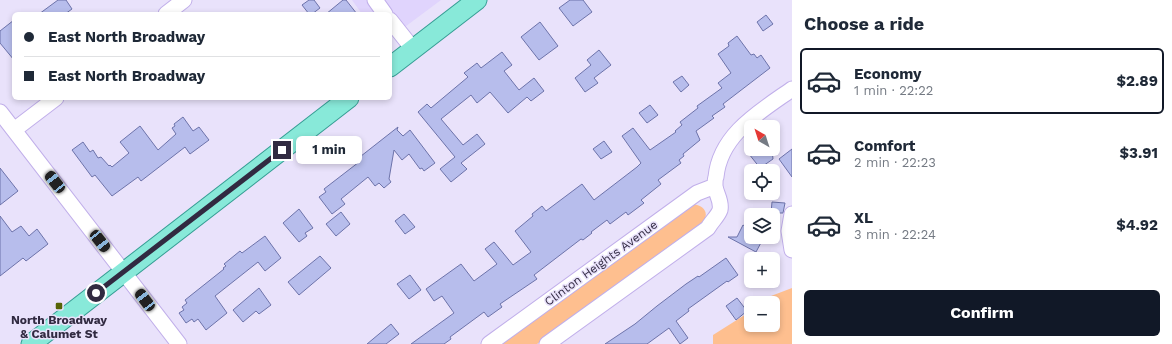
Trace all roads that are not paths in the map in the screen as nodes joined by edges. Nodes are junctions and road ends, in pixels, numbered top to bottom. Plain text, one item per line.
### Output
1 (184, 0) edge
2 (472, 2) edge
3 (169, 12) edge
4 (392, 23) edge
5 (413, 49) junction
6 (392, 65) edge
7 (792, 89) edge
8 (53, 100) edge
9 (346, 100) edge
10 (0, 112) edge
11 (14, 130) junction
12 (715, 186) junction
13 (792, 214) edge
14 (792, 250) edge
15 (124, 272) junction
16 (31, 344) edge
17 (179, 344) edge
18 (490, 344) edge
19 (547, 344) edge

1 - 3 street
2 - 5 main road
4 - 5 street
5 - 6 main road
7 - 12 street
8 - 11 street
9 - 15 main road
10 - 11 street
11 - 15 street
12 - 18 street, Clinton Heights Avenue
12 - 19 street
13 - 14 street
15 - 16 main road
15 - 17 street

